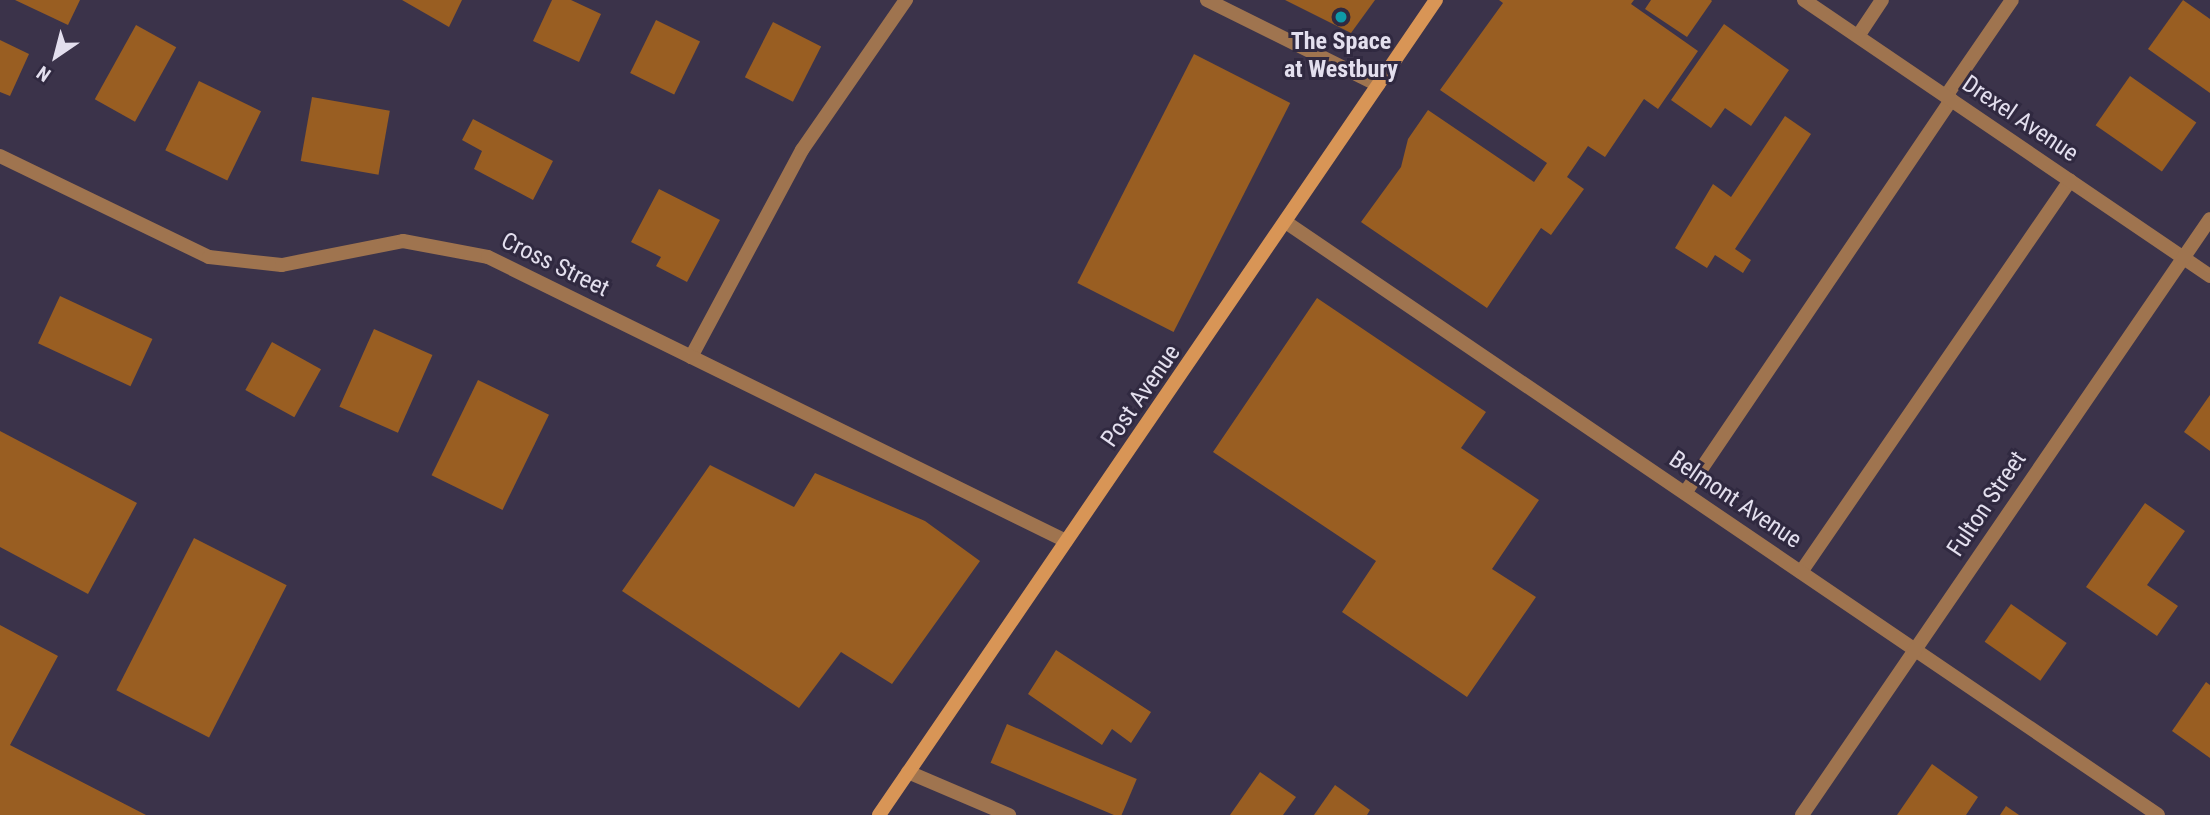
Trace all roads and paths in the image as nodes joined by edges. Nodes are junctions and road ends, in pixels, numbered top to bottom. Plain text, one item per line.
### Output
1 (906, 0) edge
2 (1207, 0) edge
3 (1436, 0) edge
4 (1804, 0) edge
5 (1882, 0) edge
6 (2012, 0) edge
7 (1858, 36) junction
8 (1378, 85) junction
9 (1949, 98) junction
10 (0, 156) edge
11 (2070, 180) junction
12 (2210, 219) edge
13 (1287, 223) junction
14 (2183, 257) junction
15 (2210, 275) edge
16 (691, 357) junction
17 (1685, 493) junction
18 (1066, 541) junction
19 (1801, 572) junction
20 (1915, 649) junction
21 (908, 772) junction
22 (879, 815) edge
23 (1009, 815) edge
24 (1802, 815) edge
25 (2158, 815) edge

1 - 16 street
2 - 8 street
3 - 8 main road, Post Avenue
4 - 7 street, Drexel Avenue
5 - 7 street
6 - 9 street
7 - 9 street, Drexel Avenue
8 - 13 main road, Post Avenue
9 - 11 street, Drexel Avenue
9 - 17 street
10 - 16 street, Cross Street
11 - 14 street, Drexel Avenue
11 - 19 street
12 - 14 street, Fulton Street
13 - 17 street, Belmont Avenue
13 - 18 main road, Post Avenue
14 - 15 street, Drexel Avenue
14 - 20 street, Fulton Street
16 - 18 street, Cross Street
17 - 19 street, Belmont Avenue
18 - 21 main road, Post Avenue
19 - 20 street, Belmont Avenue
20 - 24 street, Fulton Street
20 - 25 street, Belmont Avenue
21 - 22 main road, Post Avenue
21 - 23 street

